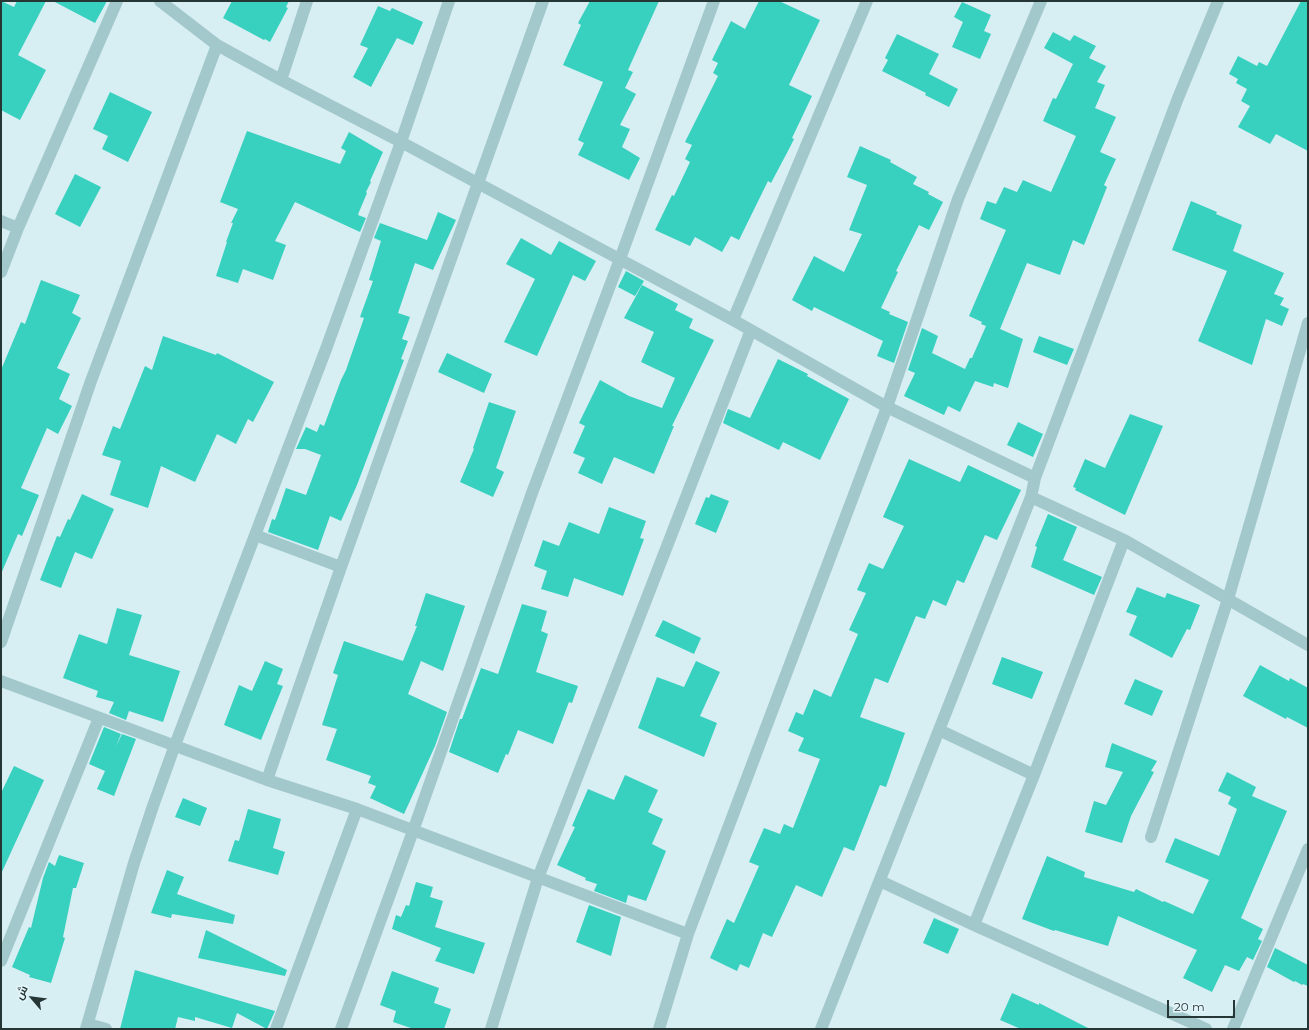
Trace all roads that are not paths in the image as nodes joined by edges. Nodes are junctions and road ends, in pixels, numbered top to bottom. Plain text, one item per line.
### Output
1 (117, 1) edge
2 (160, 1) edge
3 (307, 1) edge
4 (449, 1) edge
5 (543, 1) edge
6 (714, 1) edge
7 (867, 1) edge
8 (1041, 1) edge
9 (1218, 1) edge
10 (217, 45) junction
11 (281, 80) junction
12 (401, 142) junction
13 (478, 184) junction
14 (1, 221) edge
15 (18, 228) junction
16 (620, 260) junction
17 (1, 272) edge
18 (733, 320) junction
19 (1308, 323) edge
20 (751, 330) junction
21 (887, 407) junction
22 (1035, 478) junction
23 (1031, 497) junction
24 (255, 535) junction
25 (1124, 540) junction
26 (341, 567) junction
27 (1228, 599) junction
28 (6, 609) edge
29 (1, 642) edge
30 (1308, 645) edge
31 (1, 681) edge
32 (99, 718) junction
33 (939, 730) junction
34 (175, 745) junction
35 (1034, 775) junction
36 (267, 780) junction
37 (357, 809) junction
38 (413, 831) junction
39 (1151, 837) dead end
40 (1308, 849) edge
41 (538, 878) junction
42 (880, 881) junction
43 (974, 925) junction
44 (688, 934) junction
45 (1, 961) edge
46 (87, 1026) edge
47 (106, 1029) edge
48 (276, 1029) edge
49 (341, 1029) edge
50 (491, 1029) edge
51 (659, 1029) edge
52 (821, 1029) edge
53 (1206, 1029) edge
54 (1232, 1029) edge

1 - 15 street
2 - 10 street
3 - 11 street
4 - 12 street
5 - 13 street
6 - 16 street
7 - 18 street
8 - 21 street
9 - 22 street
10 - 11 street
10 - 28 street
11 - 12 street
12 - 13 street
12 - 24 street
13 - 16 street
13 - 26 street
14 - 15 street
15 - 17 street
16 - 18 street
16 - 38 street
18 - 20 street
19 - 27 street
20 - 21 street
20 - 41 street
21 - 22 street
21 - 44 street
22 - 23 street
23 - 25 street
23 - 33 street
24 - 26 street
24 - 34 street
25 - 27 street
25 - 35 street
26 - 36 street
27 - 30 street
27 - 39 street
28 - 29 street
31 - 32 street
32 - 34 street
32 - 45 street
33 - 35 street
33 - 42 street
34 - 36 street
34 - 46 street
35 - 43 street
36 - 37 street
37 - 38 street
37 - 48 street
38 - 41 street
38 - 49 street
40 - 54 street
41 - 44 street
41 - 50 street
42 - 43 street
42 - 52 street
43 - 53 street
44 - 51 street
46 - 47 street

